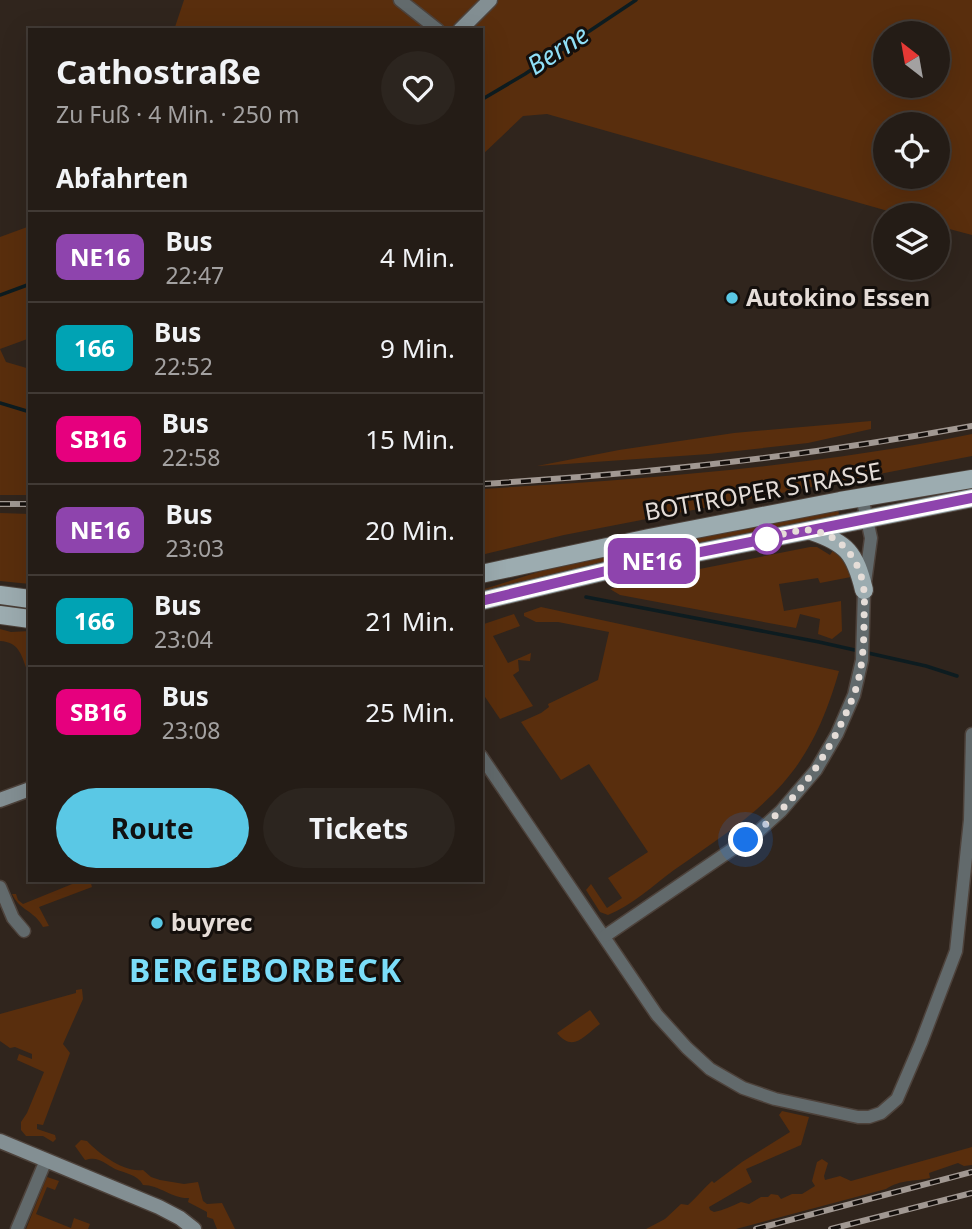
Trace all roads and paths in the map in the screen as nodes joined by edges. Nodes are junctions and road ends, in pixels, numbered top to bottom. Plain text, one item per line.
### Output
1 (400, 0) edge
2 (490, 0) edge
3 (435, 28) edge
4 (462, 28) edge
5 (972, 479) edge
6 (862, 498) junction
7 (972, 498) edge
8 (866, 519) junction
9 (807, 530) junction
10 (483, 574) edge
11 (864, 590) junction
12 (0, 596) edge
13 (28, 599) edge
14 (483, 601) edge
15 (0, 615) edge
16 (28, 619) edge
17 (972, 734) edge
18 (483, 759) edge
19 (28, 790) edge
20 (0, 800) edge
21 (0, 887) edge
22 (24, 931) dead end
23 (605, 936) junction
24 (0, 1141) edge
25 (46, 1160) junction
26 (17, 1229) edge
27 (194, 1229) edge

1 - 3 street
2 - 4 street
5 - 6 main road, BOTTROPER STRASSE
6 - 8 street
6 - 10 main road, BOTTROPER STRASSE
7 - 8 main road, BOTTROPER STRASSE
8 - 9 main road, BOTTROPER STRASSE
8 - 11 street
9 - 11 main road
9 - 14 main road, BOTTROPER STRASSE
11 - 23 street
12 - 13 main road
15 - 16 main road
17 - 23 street
18 - 23 street
19 - 20 street
21 - 22 street
24 - 25 street
25 - 26 street
25 - 27 street

